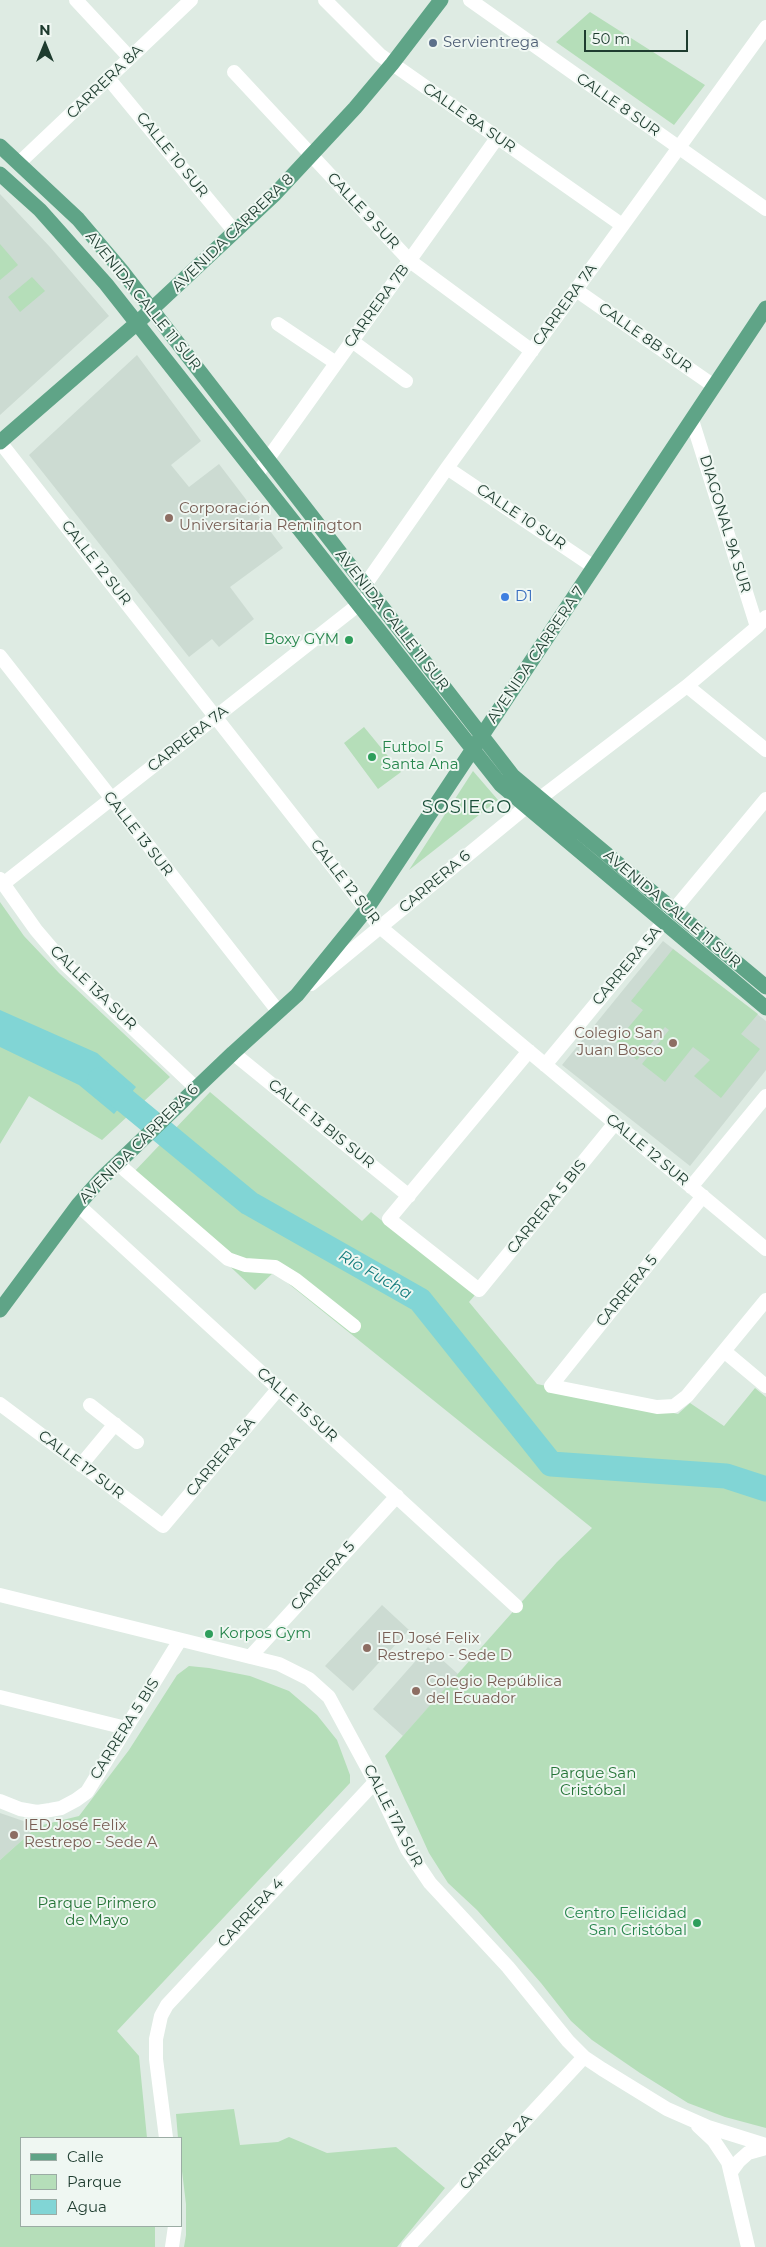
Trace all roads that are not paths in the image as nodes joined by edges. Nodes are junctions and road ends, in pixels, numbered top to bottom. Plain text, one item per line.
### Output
1 (76, 0) edge
2 (191, 0) edge
3 (325, 0) edge
4 (441, 0) edge
5 (470, 0) edge
6 (766, 27) edge
7 (130, 58) junction
8 (392, 64) junction
9 (234, 72) dead end
10 (108, 78) junction
11 (498, 138) junction
12 (0, 146) edge
13 (678, 147) junction
14 (312, 155) junction
15 (20, 163) junction
16 (0, 174) edge
17 (766, 209) edge
18 (622, 225) junction
19 (235, 232) junction
20 (410, 260) junction
21 (576, 290) junction
22 (766, 308) edge
23 (152, 309) junction
24 (137, 323) junction
25 (278, 324) dead end
26 (352, 341) junction
27 (532, 351) junction
28 (336, 363) junction
29 (406, 381) dead end
30 (714, 386) junction
31 (692, 420) junction
32 (0, 442) edge
33 (268, 459) junction
34 (447, 468) junction
35 (257, 474) junction
36 (594, 567) junction
37 (369, 589) junction
38 (360, 605) junction
39 (761, 622) edge
40 (0, 656) edge
41 (686, 686) junction
42 (217, 717) junction
43 (482, 736) junction
44 (473, 750) junction
45 (766, 750) edge
46 (766, 799) edge
47 (111, 800) junction
48 (533, 803) junction
49 (2, 882) edge
50 (366, 910) junction
51 (673, 910) junction
52 (663, 922) junction
53 (380, 927) junction
54 (766, 987) edge
55 (297, 995) junction
56 (766, 1008) edge
57 (278, 1011) junction
58 (529, 1051) junction
59 (233, 1053) junction
60 (545, 1065) junction
61 (196, 1088) junction
62 (766, 1096) edge
63 (615, 1123) junction
64 (118, 1162) junction
65 (691, 1187) junction
66 (409, 1196) junction
67 (703, 1196) junction
68 (78, 1205) junction
69 (766, 1249) edge
70 (766, 1300) edge
71 (0, 1310) edge
72 (354, 1326) dead end
73 (724, 1351) junction
74 (766, 1386) edge
75 (279, 1388) junction
76 (0, 1404) edge
77 (90, 1405) dead end
78 (115, 1424) junction
79 (137, 1442) dead end
80 (81, 1465) junction
81 (397, 1496) junction
82 (163, 1526) joint
83 (0, 1595) edge
84 (516, 1606) dead end
85 (180, 1640) junction
86 (250, 1657) junction
87 (0, 1698) edge
88 (126, 1728) junction
89 (376, 1782) junction
90 (0, 1801) edge
91 (584, 2056) junction
92 (694, 2122) junction
93 (166, 2137) edge
94 (766, 2146) edge
95 (731, 2172) junction
96 (175, 2227) edge
97 (172, 2247) edge
98 (408, 2247) edge
99 (748, 2247) edge

1 - 7 street
2 - 7 street, CARRERA 8A
3 - 8 street, CALLE 8A SUR
4 - 8 main road, AVENIDA CARRERA 8
5 - 13 street, CALLE 8 SUR
6 - 13 street, CARRERA 7A
7 - 10 street, CARRERA 8A
8 - 11 street, CALLE 8A SUR
8 - 14 main road, AVENIDA CARRERA 8
9 - 14 street, CALLE 9 SUR
10 - 15 street, CARRERA 8A
10 - 19 street, CALLE 10 SUR
11 - 18 street, CALLE 8A SUR
11 - 20 street, CARRERA 7B
12 - 15 main road, AVENIDA CALLE 11 SUR
13 - 17 street, CALLE 8 SUR
13 - 18 street, CARRERA 7A
14 - 19 main road, AVENIDA CARRERA 8
14 - 20 street, CALLE 9 SUR
15 - 23 main road, AVENIDA CALLE 11 SUR
16 - 24 main road, AVENIDA CALLE 11 SUR
18 - 21 street, CARRERA 7A
19 - 23 main road, AVENIDA CARRERA 8
20 - 26 street, CARRERA 7B
20 - 27 street, CALLE 9 SUR
21 - 27 street, CARRERA 7A
21 - 30 street, CALLE 8B SUR
22 - 30 main road, AVENIDA CARRERA 7
23 - 24 main road, AVENIDA CARRERA 8
23 - 33 main road, AVENIDA CALLE 11 SUR
24 - 32 main road, AVENIDA CARRERA 8
24 - 35 main road, AVENIDA CALLE 11 SUR
25 - 28 street
26 - 28 street, CARRERA 7B
26 - 29 street
27 - 34 street, CARRERA 7A
28 - 33 street, CARRERA 7B
30 - 31 main road, AVENIDA CARRERA 7
31 - 36 main road, AVENIDA CARRERA 7
31 - 39 street, DIAGONAL 9A SUR
32 - 42 street, CALLE 12 SUR
33 - 35 street, CARRERA 7B
33 - 37 main road, AVENIDA CALLE 11 SUR
34 - 36 street, CALLE 10 SUR
34 - 37 street, CARRERA 7A
35 - 38 main road, AVENIDA CALLE 11 SUR
36 - 43 main road, AVENIDA CARRERA 7
37 - 38 street, CARRERA 7A
37 - 43 main road, AVENIDA CALLE 11 SUR
38 - 42 street, CARRERA 7A
38 - 44 main road, AVENIDA CALLE 11 SUR
39 - 41 street, CARRERA 6
40 - 47 street, CALLE 13 SUR
41 - 45 street
41 - 48 street, CARRERA 6
42 - 47 street, CARRERA 7A
42 - 50 street, CALLE 12 SUR
43 - 44 main road, AVENIDA CARRERA 7
43 - 48 main road, AVENIDA CALLE 11 SUR
44 - 48 main road, AVENIDA CALLE 11 SUR
44 - 50 main road, AVENIDA CARRERA 7
46 - 51 street, CARRERA 5A
47 - 49 street, CARRERA 7A
47 - 57 street, CALLE 13 SUR
48 - 51 main road, AVENIDA CALLE 11 SUR
48 - 52 main road, AVENIDA CALLE 11 SUR
48 - 53 street, CARRERA 6
49 - 61 street, CALLE 13A SUR
50 - 53 street, CALLE 12 SUR
50 - 55 main road, AVENIDA CARRERA 7
51 - 52 street, CARRERA 5A
51 - 54 main road, AVENIDA CALLE 11 SUR
52 - 56 main road, AVENIDA CALLE 11 SUR
52 - 60 street, CARRERA 5A
53 - 55 street, CARRERA 6
53 - 58 street, CALLE 12 SUR
55 - 57 main road, AVENIDA CARRERA 6
57 - 59 main road, AVENIDA CARRERA 6
58 - 60 street, CALLE 12 SUR
58 - 66 street
59 - 61 main road, AVENIDA CARRERA 6
59 - 66 street, CALLE 13 BIS SUR
60 - 63 street, CALLE 12 SUR
61 - 64 main road, AVENIDA CARRERA 6
62 - 65 street
63 - 65 street, CALLE 12 SUR
63 - 66 street, CARRERA 5 BIS
64 - 68 main road, AVENIDA CARRERA 6
64 - 72 street
65 - 67 street, CALLE 12 SUR
67 - 69 street, CALLE 12 SUR
67 - 73 street, CARRERA 5
68 - 71 main road, AVENIDA CARRERA 6
68 - 75 street, CALLE 15 SUR
70 - 73 street
73 - 74 street
75 - 81 street, CALLE 15 SUR
75 - 82 street, CARRERA 5A
76 - 80 street, CALLE 17 SUR
77 - 78 street
78 - 79 street
78 - 80 street
80 - 82 street, CALLE 17 SUR
81 - 84 street, CALLE 15 SUR
81 - 86 street, CARRERA 5
83 - 85 street, CALLE 17A SUR
85 - 86 street, CALLE 17A SUR
85 - 88 street, CARRERA 5 BIS
86 - 89 street, CALLE 17A SUR
87 - 88 street
88 - 90 street, CARRERA 5 BIS
89 - 91 street, CALLE 17A SUR
89 - 93 street, CARRERA 4
91 - 92 street, CALLE 17A SUR
91 - 98 street, CARRERA 2A
92 - 94 street, CALLE 17A SUR
92 - 95 street
94 - 95 street
95 - 99 street
96 - 97 street

